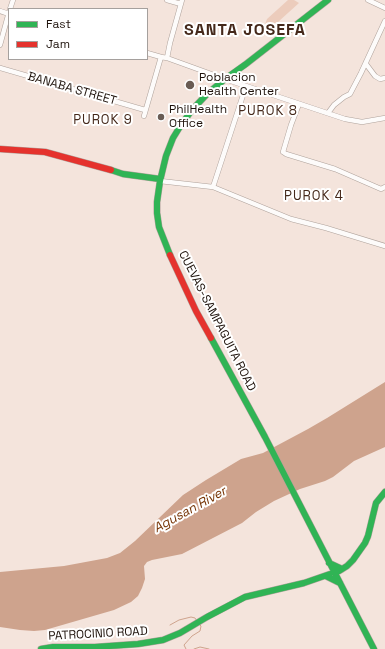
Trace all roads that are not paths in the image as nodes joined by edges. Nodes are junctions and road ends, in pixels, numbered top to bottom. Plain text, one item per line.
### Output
1 (167, 0) edge
2 (328, 0) edge
3 (368, 0) edge
4 (182, 2) edge
5 (385, 8) edge
6 (8, 17) edge
7 (385, 21) edge
8 (0, 45) edge
9 (148, 53) edge
10 (161, 57) junction
11 (167, 58) junction
12 (366, 60) junction
13 (0, 68) edge
14 (385, 78) edge
15 (225, 79) junction
16 (246, 86) junction
17 (299, 104) junction
18 (145, 110) junction
19 (328, 113) junction
20 (144, 116) dead end
21 (385, 118) edge
22 (0, 149) edge
23 (160, 180) junction
24 (213, 187) junction
25 (385, 187) edge
26 (385, 246) edge
27 (385, 492) edge
28 (329, 563) junction
29 (342, 569) junction
30 (334, 573) junction
31 (326, 576) junction
32 (340, 583) junction
33 (42, 649) edge
34 (374, 649) edge

1 - 4 street
2 - 15 main road, CUEVAS-SAMPAGUITA ROAD
3 - 5 street
4 - 11 street
6 - 8 street
7 - 12 street
9 - 10 street
10 - 11 street
10 - 18 street
11 - 15 street
12 - 14 street
12 - 19 street
13 - 18 street, BANABA STREET
15 - 16 street
15 - 23 main road, CUEVAS-SAMPAGUITA ROAD
16 - 17 street
16 - 24 street
17 - 19 street
17 - 25 street
18 - 20 street
19 - 21 street
22 - 23 main road
23 - 24 street
23 - 28 main road, CUEVAS-SAMPAGUITA ROAD
24 - 26 street
27 - 29 main road, PATROCINIO ROAD
28 - 29 main road
28 - 30 main road, CUEVAS-SAMPAGUITA ROAD
28 - 31 main road
29 - 30 main road, PATROCINIO ROAD
29 - 32 main road
30 - 31 main road, PATROCINIO ROAD
30 - 32 main road, CUEVAS-SAMPAGUITA ROAD
31 - 32 main road
31 - 33 main road, PATROCINIO ROAD
32 - 34 main road, CUEVAS-SAMPAGUITA ROAD

